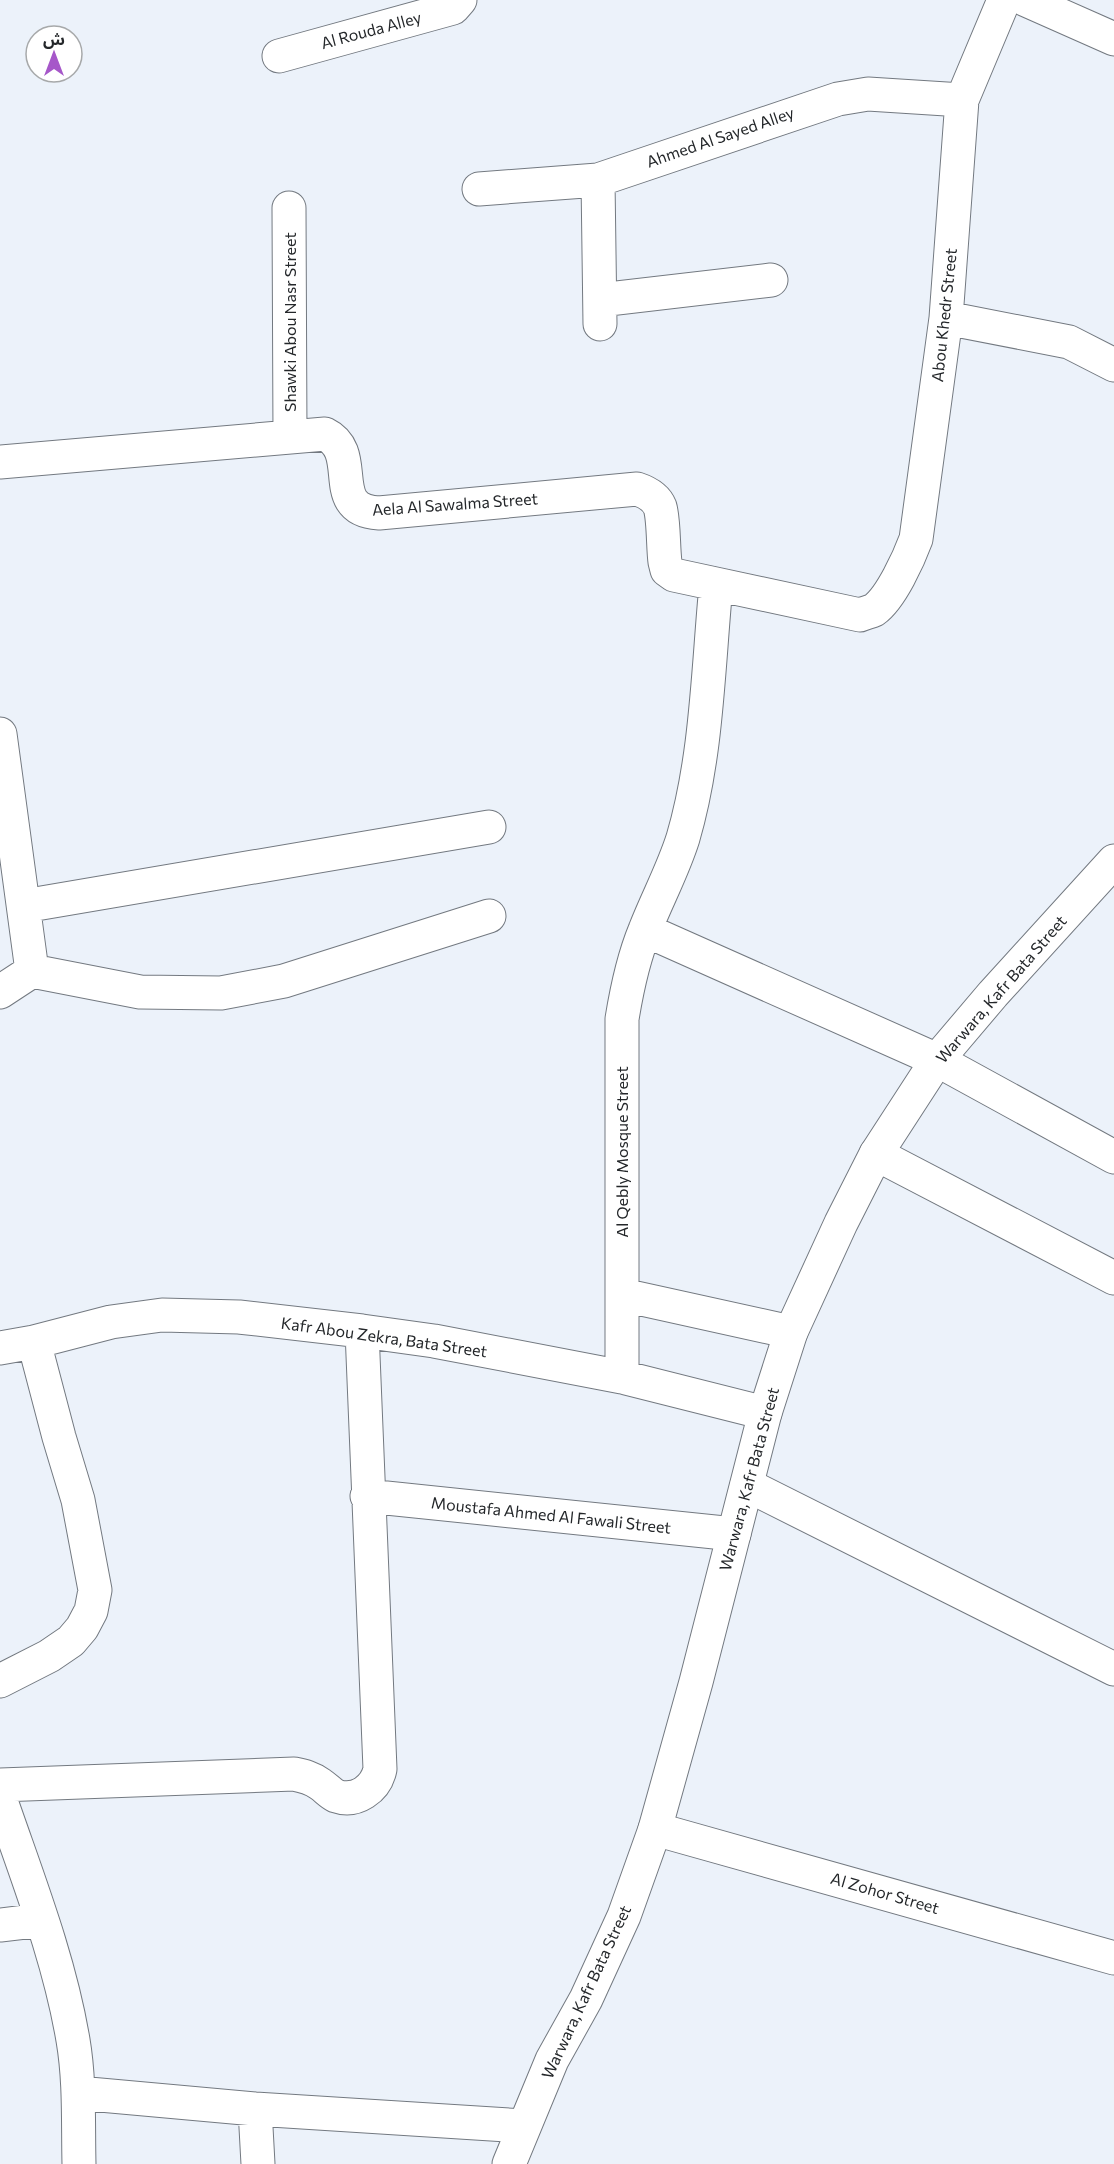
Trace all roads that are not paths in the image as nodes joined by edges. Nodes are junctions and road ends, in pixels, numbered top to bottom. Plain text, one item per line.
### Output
1 (460, 0) edge
2 (1004, 0) edge
3 (1026, 0) edge
4 (1114, 39) edge
5 (279, 56) dead end
6 (962, 100) junction
7 (598, 180) junction
8 (479, 189) dead end
9 (289, 208) dead end
10 (771, 280) dead end
11 (946, 318) junction
12 (1114, 365) edge
13 (290, 437) junction
14 (0, 462) edge
15 (716, 585) junction
16 (860, 615) joint
17 (0, 734) edge
18 (489, 826) dead end
19 (1114, 861) edge
20 (24, 906) junction
21 (489, 916) dead end
22 (645, 930) junction
23 (32, 971) junction
24 (0, 992) edge
25 (937, 1060) junction
26 (876, 1154) junction
27 (1114, 1157) edge
28 (1114, 1278) edge
29 (623, 1295) junction
30 (362, 1330) junction
31 (791, 1332) junction
32 (34, 1342) junction
33 (0, 1348) edge
34 (622, 1377) junction
35 (765, 1413) junction
36 (747, 1485) junction
37 (367, 1496) junction
38 (734, 1534) junction
39 (1114, 1669) edge
40 (0, 1681) edge
41 (0, 1785) edge
42 (0, 1798) edge
43 (655, 1829) junction
44 (42, 1920) junction
45 (0, 1925) edge
46 (1114, 1958) edge
47 (78, 2094) junction
48 (255, 2109) junction
49 (524, 2126) junction
50 (80, 2164) edge
51 (258, 2164) edge
52 (509, 2164) edge

1 - 5 street, Al Rouda Alley
2 - 6 street, Abou Khedr Street
3 - 4 street
6 - 7 street, Ahmed Al Sayed Alley
6 - 11 street, Abou Khedr Street
7 - 8 street, Ahmed Al Sayed Alley
7 - 10 street
9 - 13 street, Shawki Abou Nasr Street
11 - 12 street
11 - 16 street, Abou Khedr Street
13 - 14 street, Aela Al Sawalma Street
13 - 15 street, Aela Al Sawalma Street
15 - 16 street, Aela Al Sawalma Street
15 - 22 street, Al Qebly Mosque Street
17 - 20 street
18 - 20 street
19 - 25 street, Warwara, Kafr Bata Street
20 - 23 street
21 - 23 street
22 - 25 street
22 - 29 street, Al Qebly Mosque Street
23 - 24 street
25 - 26 street, Warwara, Kafr Bata Street
25 - 27 street
26 - 28 street
26 - 31 street, Warwara, Kafr Bata Street
29 - 31 street
29 - 34 street, Al Qebly Mosque Street
30 - 32 street, Kafr Abou Zekra, Bata Street
30 - 34 street, Kafr Abou Zekra, Bata Street
30 - 37 street
31 - 35 street, Warwara, Kafr Bata Street
32 - 33 street, Kafr Abou Zekra, Bata Street
32 - 40 street
34 - 35 street, Kafr Abou Zekra, Bata Street
35 - 36 street, Warwara, Kafr Bata Street
36 - 38 street, Warwara, Kafr Bata Street
36 - 39 street
37 - 38 street, Moustafa Ahmed Al Fawali Street
37 - 41 street
38 - 43 street, Warwara, Kafr Bata Street
42 - 44 street
43 - 46 street, Al Zohor Street
43 - 49 street, Warwara, Kafr Bata Street
44 - 45 street
44 - 47 street
47 - 48 street
47 - 50 street
48 - 49 street
48 - 51 street
49 - 52 street, Warwara, Kafr Bata Street

